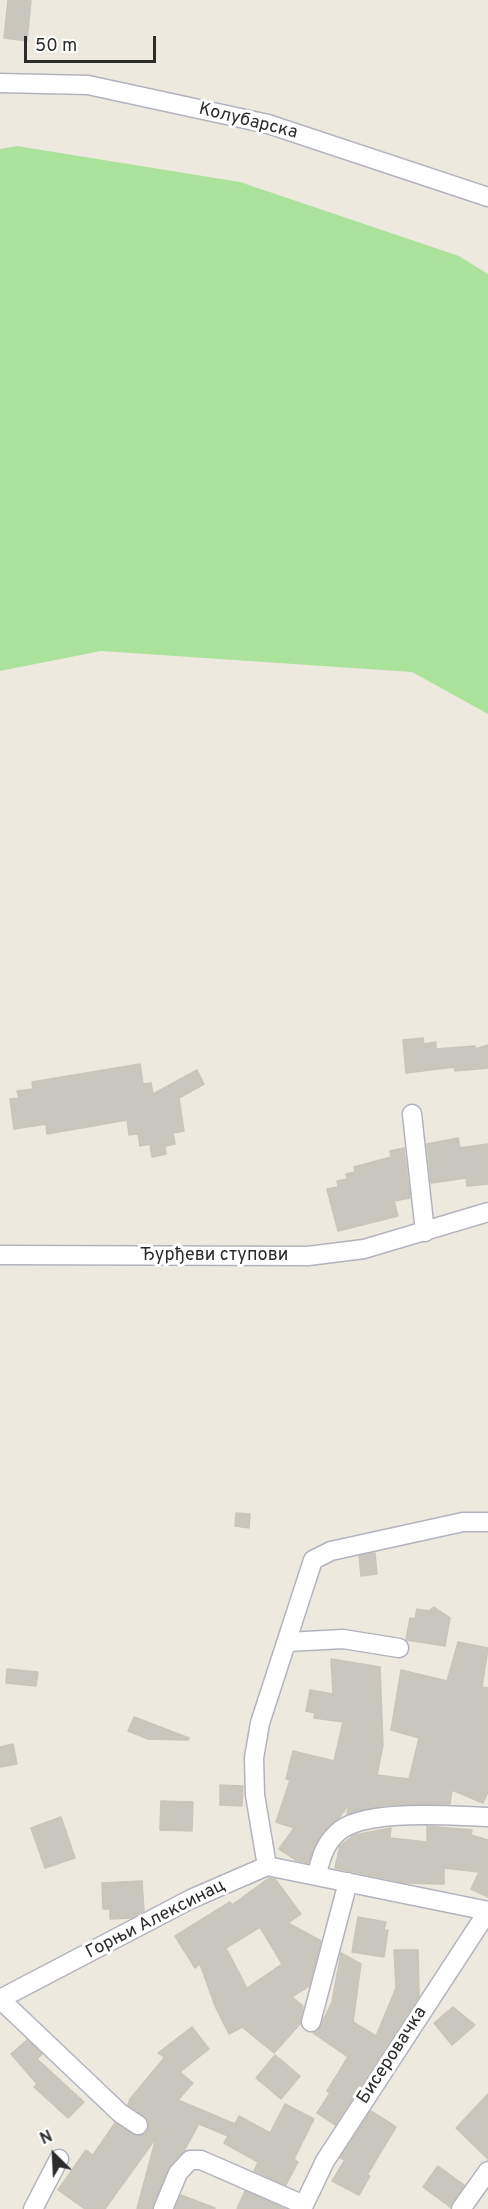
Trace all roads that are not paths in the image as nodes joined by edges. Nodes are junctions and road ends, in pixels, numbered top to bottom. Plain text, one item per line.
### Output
1 (0, 83) edge
2 (488, 197) edge
3 (412, 1114) dead end
4 (488, 1212) edge
5 (425, 1232) junction
6 (0, 1255) edge
7 (488, 1522) edge
8 (287, 1642) junction
9 (399, 1648) dead end
10 (488, 1817) edge
11 (267, 1866) junction
12 (317, 1874) junction
13 (348, 1882) junction
14 (488, 1911) edge
15 (0, 2000) edge
16 (311, 2022) dead end
17 (138, 2125) dead end
18 (58, 2159) dead end
19 (488, 2171) edge
20 (303, 2207) edge
21 (33, 2209) edge
22 (163, 2209) edge
23 (461, 2209) edge

1 - 2 street, Колубарска
3 - 5 street
4 - 5 street, Ђурђеви ступови
5 - 6 street, Ђурђеви ступови
7 - 8 street
8 - 9 street
8 - 11 street
10 - 12 street
11 - 12 street
11 - 15 street, Горњи Алексинац
12 - 13 street
13 - 14 street
13 - 16 street
14 - 20 street, Бисеровачка
15 - 17 street
18 - 21 street
19 - 23 street
20 - 22 street, Бисеровачка

